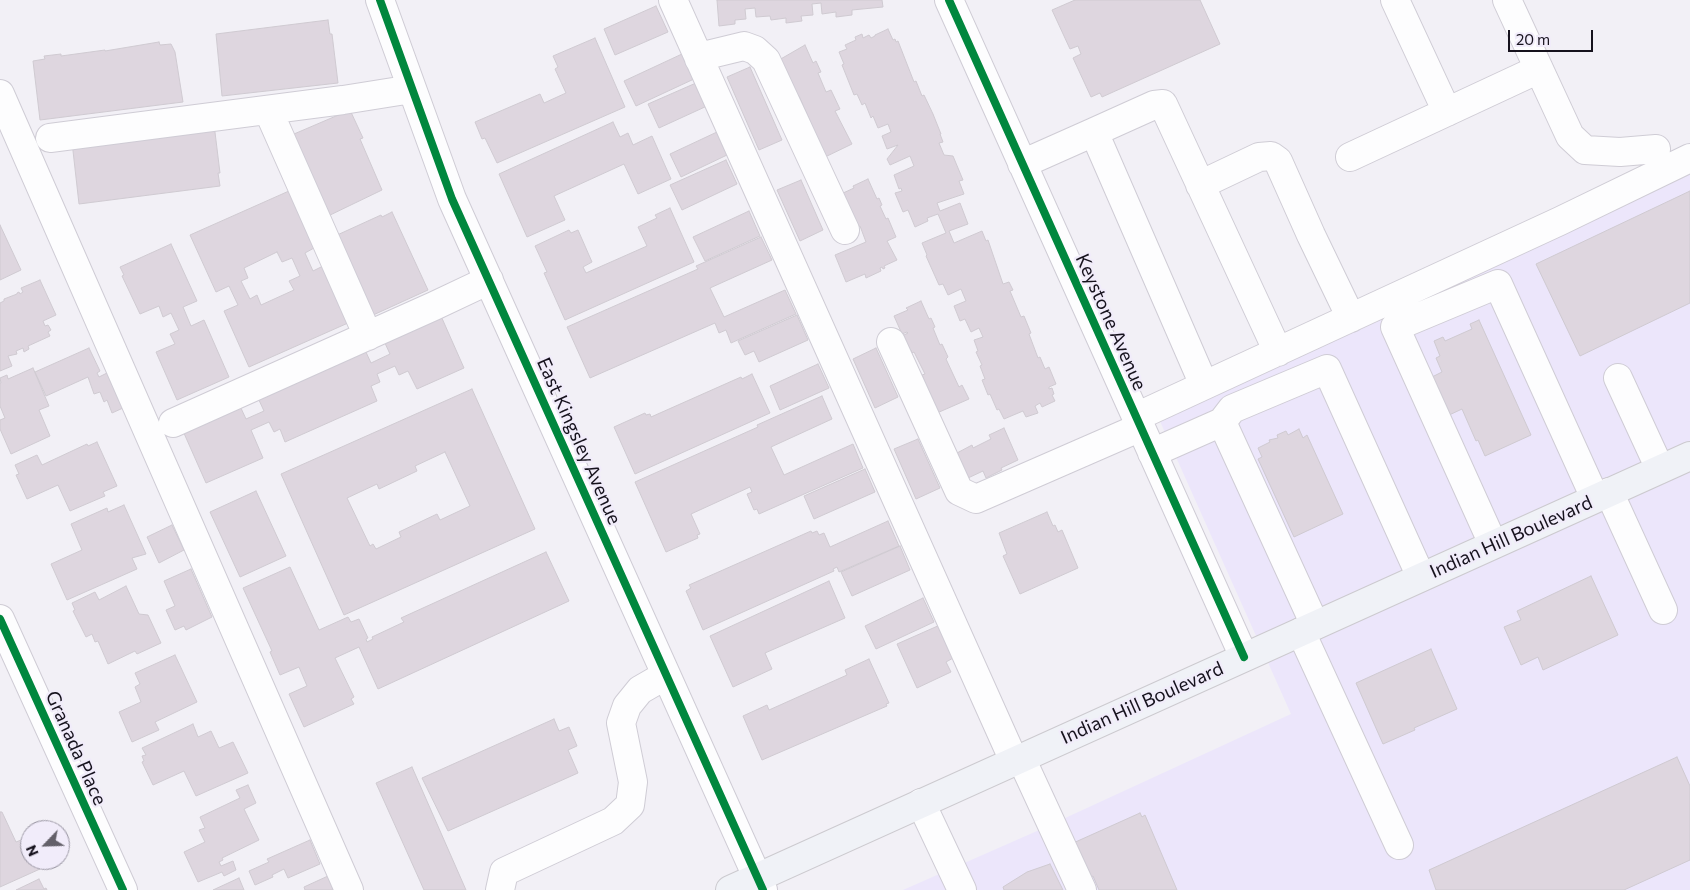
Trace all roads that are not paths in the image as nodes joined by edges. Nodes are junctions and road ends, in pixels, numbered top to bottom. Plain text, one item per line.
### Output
1 (380, 0) edge
2 (673, 0) edge
3 (949, 0) edge
4 (1395, 0) edge
5 (1507, 0) edge
6 (699, 59) junction
7 (1539, 69) junction
8 (412, 89) junction
9 (0, 94) edge
10 (268, 110) junction
11 (1447, 112) junction
12 (1094, 132) junction
13 (50, 138) dead end
14 (1656, 149) dead end
15 (1350, 157) dead end
16 (1690, 158) edge
17 (1022, 164) junction
18 (1200, 184) junction
19 (844, 230) dead end
20 (489, 280) junction
21 (1351, 318) junction
22 (368, 336) junction
23 (891, 342) dead end
24 (1278, 352) junction
25 (1618, 378) dead end
26 (1204, 385) junction
27 (1138, 422) junction
28 (1222, 422) junction
29 (173, 423) dead end
30 (1152, 453) junction
31 (1690, 456) edge
32 (1660, 469) junction
33 (1602, 495) junction
34 (1494, 544) junction
35 (1421, 577) junction
36 (1663, 610) dead end
37 (0, 619) edge
38 (1308, 628) junction
39 (1244, 657) junction
40 (666, 675) junction
41 (1018, 760) junction
42 (921, 803) junction
43 (1399, 845) dead end
44 (760, 884) edge
45 (123, 890) edge
46 (349, 890) edge
47 (500, 890) edge
48 (730, 890) edge
49 (962, 890) edge
50 (1082, 890) edge

1 - 8 street, East Kingsley Avenue
2 - 6 street
3 - 17 street, Keystone Avenue
4 - 11 street
5 - 7 street
6 - 19 street
6 - 41 street
7 - 11 street
7 - 14 street
8 - 10 street
8 - 20 street, East Kingsley Avenue
9 - 46 street
10 - 13 street
10 - 22 street
11 - 15 street
12 - 17 street
12 - 18 street
12 - 26 street
16 - 21 street
17 - 27 street, Keystone Avenue
18 - 21 street
18 - 24 street
20 - 22 street
20 - 40 street, East Kingsley Avenue
21 - 24 street
22 - 29 street
23 - 27 street
24 - 26 street
25 - 32 street
26 - 27 street
27 - 30 street, Keystone Avenue
28 - 30 street
28 - 35 street
28 - 38 street
30 - 39 street, Keystone Avenue
31 - 32 main road, Indian Hill Boulevard
32 - 33 main road, Indian Hill Boulevard
33 - 34 main road, Indian Hill Boulevard
33 - 34 street
33 - 36 street
34 - 35 main road, Indian Hill Boulevard
35 - 38 main road, Indian Hill Boulevard
37 - 45 street, Granada Place
38 - 39 main road, Indian Hill Boulevard
38 - 43 street
39 - 41 main road, Indian Hill Boulevard
40 - 44 street, East Kingsley Avenue
40 - 47 street
41 - 42 main road, Indian Hill Boulevard
41 - 50 street
42 - 44 main road, Indian Hill Boulevard
42 - 49 street
44 - 48 main road, Indian Hill Boulevard

